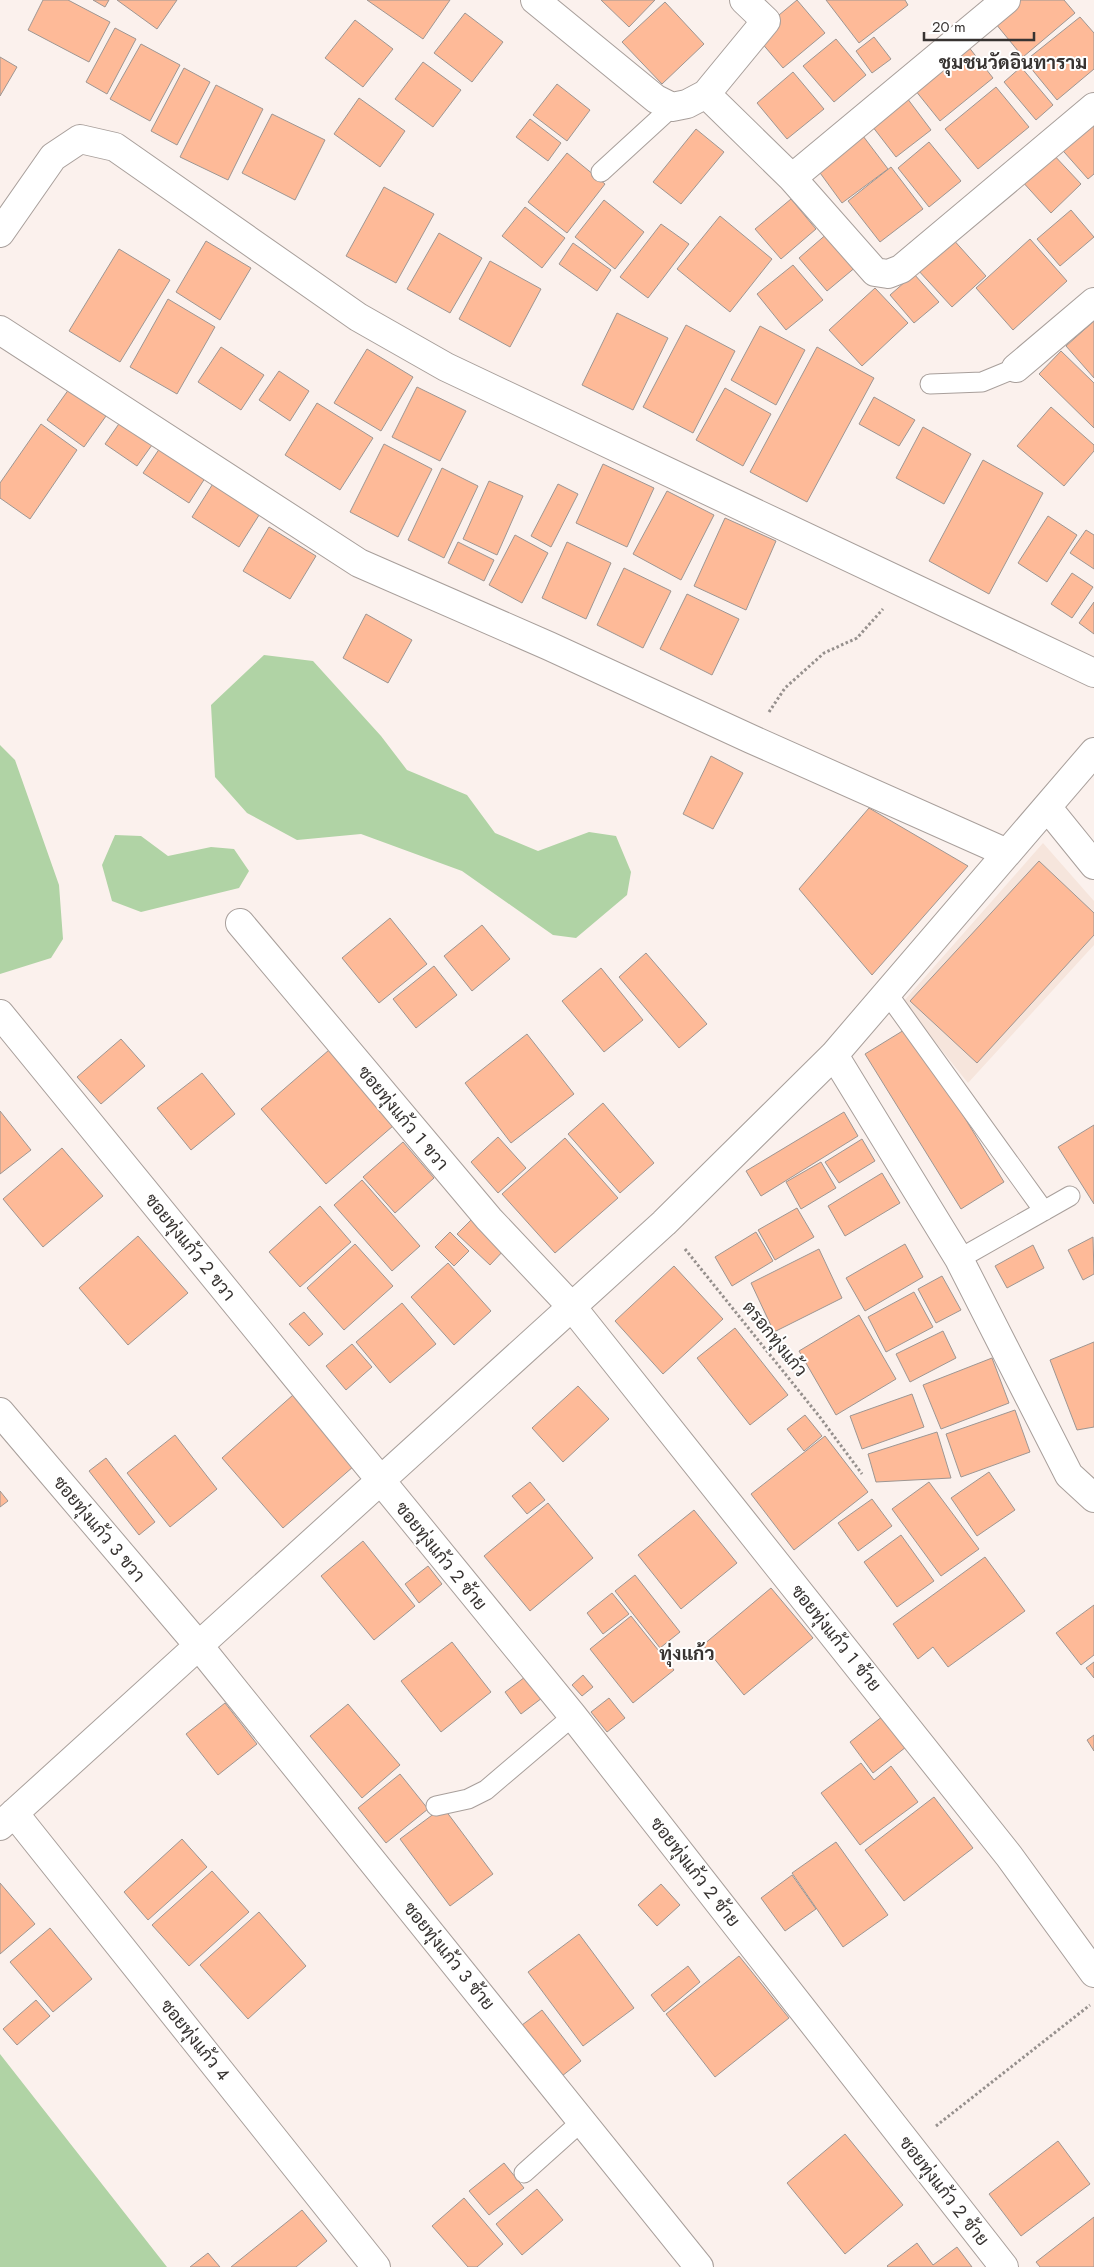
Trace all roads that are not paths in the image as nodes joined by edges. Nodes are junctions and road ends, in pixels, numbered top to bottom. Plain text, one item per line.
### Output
1 (535, 0) edge
2 (744, 0) edge
3 (1006, 0) edge
4 (706, 94) junction
5 (672, 107) junction
6 (1094, 107) edge
7 (601, 172) dead end
8 (792, 178) junction
9 (0, 234) edge
10 (1094, 302) edge
11 (0, 330) edge
12 (1016, 368) joint
13 (930, 384) dead end
14 (1094, 673) edge
15 (1094, 752) edge
16 (1047, 807) junction
17 (1007, 853) junction
18 (1094, 865) edge
19 (240, 923) dead end
20 (887, 992) junction
21 (0, 1014) edge
22 (834, 1055) junction
23 (1070, 1196) dead end
24 (1044, 1211) junction
25 (959, 1259) junction
26 (572, 1307) junction
27 (0, 1412) edge
28 (380, 1481) junction
29 (1094, 1498) edge
30 (199, 1646) junction
31 (573, 1716) junction
32 (436, 1806) dead end
33 (7, 1819) edge
34 (1094, 1973) edge
35 (582, 2121) junction
36 (524, 2173) dead end
37 (376, 2267) edge
38 (699, 2267) edge
39 (1004, 2267) edge

1 - 5 street
2 - 4 street
3 - 8 street
4 - 5 street
4 - 8 street
5 - 7 lane
6 - 8 street
9 - 14 street
10 - 12 street
11 - 17 street
12 - 13 lane
15 - 16 street
16 - 17 street
16 - 18 street
17 - 20 street
19 - 26 street, ซอยทุ่งแก้ว 1 ขวา
20 - 22 street
20 - 24 lane
21 - 28 street, ซอยทุ่งแก้ว 2 ขวา
22 - 25 street
22 - 26 street
23 - 24 lane
24 - 25 lane
25 - 29 street
26 - 28 street
26 - 34 street, ซอยทุ่งแก้ว 1 ซ้าย
27 - 30 street, ซอยทุ่งแก้ว 3 ขวา
28 - 30 street
28 - 31 street, ซอยทุ่งแก้ว 2 ซ้าย
30 - 33 street
30 - 35 street, ซอยทุ่งแก้ว 3 ซ้าย
31 - 32 lane
31 - 39 street, ซอยทุ่งแก้ว 2 ซ้าย
33 - 37 street, ซอยทุ่งแก้ว 4
35 - 36 lane
35 - 38 street, ซอยทุ่งแก้ว 3 ซ้าย

